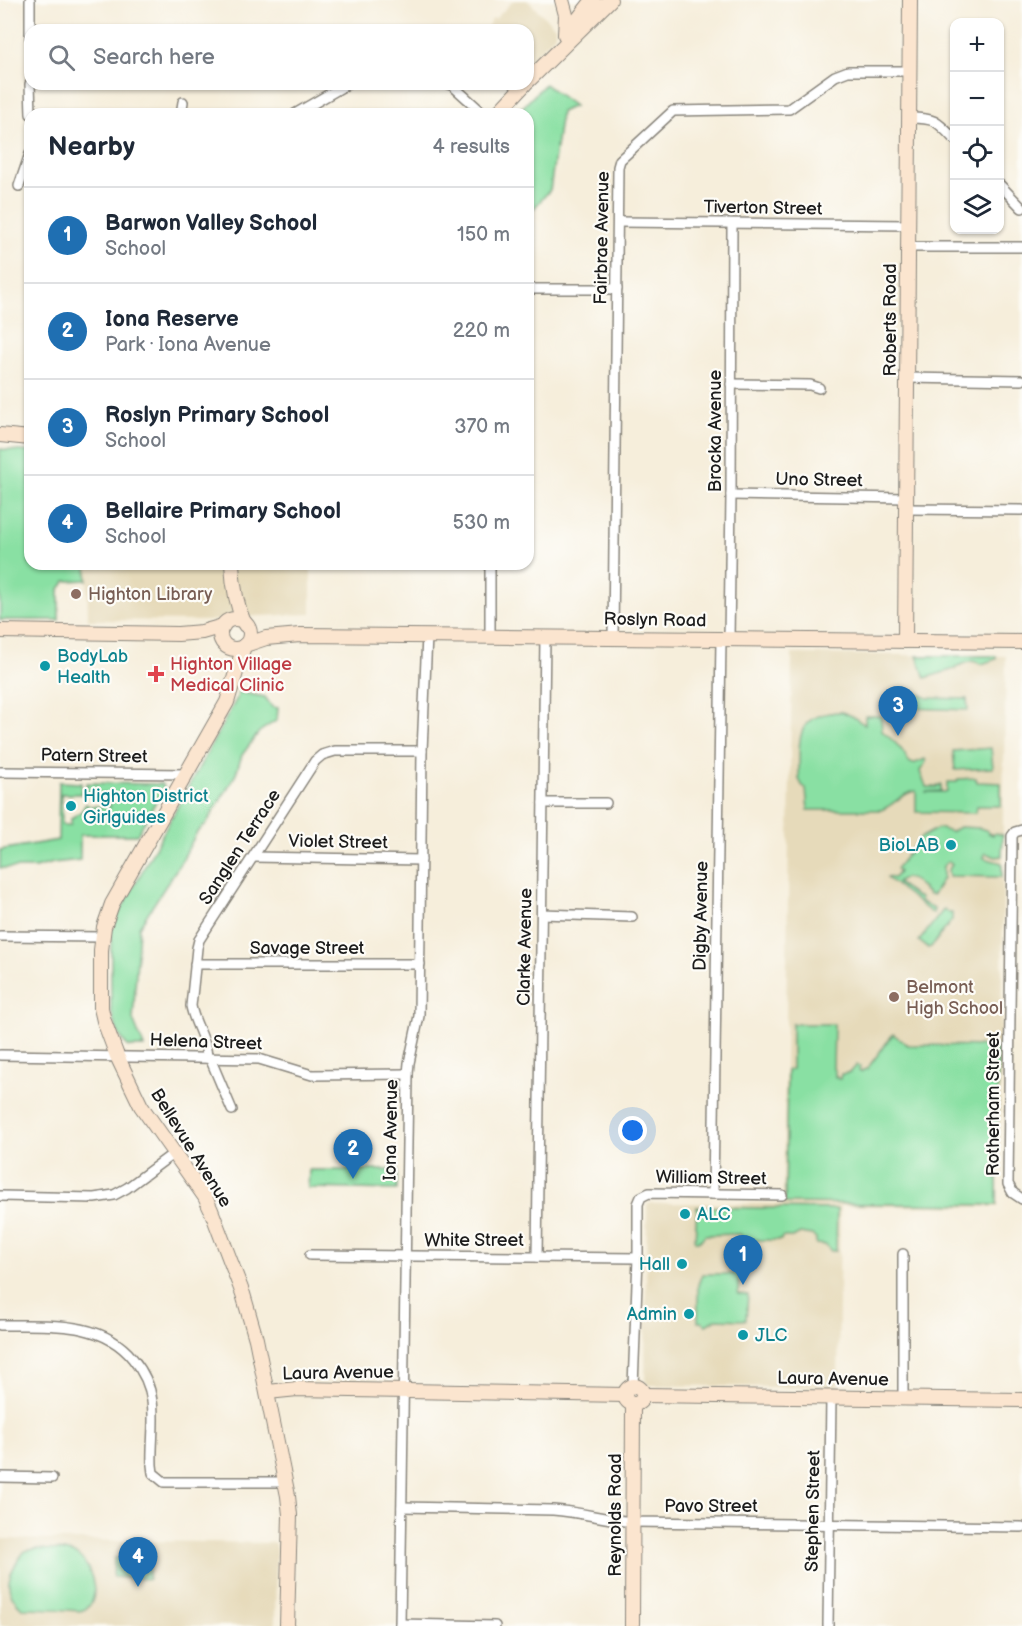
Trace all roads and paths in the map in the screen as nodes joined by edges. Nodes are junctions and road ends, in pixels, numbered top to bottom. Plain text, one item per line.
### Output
1 (30, 0) edge
2 (562, 0) edge
3 (571, 0) edge
4 (610, 0) edge
5 (910, 0) edge
6 (592, 4) edge
7 (30, 24) edge
8 (564, 37) junction
9 (541, 67) junction
10 (910, 71) junction
11 (534, 75) edge
12 (30, 90) edge
13 (337, 90) edge
14 (455, 90) edge
15 (520, 90) edge
16 (183, 102) dead end
17 (31, 108) edge
18 (182, 108) edge
19 (305, 108) edge
20 (477, 108) edge
21 (503, 108) edge
22 (910, 118) junction
23 (950, 135) edge
24 (24, 171) edge
25 (19, 186) dead end
26 (1004, 190) edge
27 (1022, 207) edge
28 (618, 222) junction
29 (732, 224) junction
30 (909, 225) junction
31 (908, 247) junction
32 (1022, 247) edge
33 (534, 289) edge
34 (617, 289) junction
35 (907, 378) junction
36 (1022, 380) edge
37 (731, 384) junction
38 (819, 388) dead end
39 (0, 435) edge
40 (24, 437) edge
41 (731, 495) junction
42 (906, 503) junction
43 (1022, 510) edge
44 (232, 570) edge
45 (490, 570) edge
46 (234, 589) junction
47 (223, 625) junction
48 (246, 625) junction
49 (0, 631) edge
50 (178, 634) junction
51 (288, 635) junction
52 (427, 636) junction
53 (490, 637) junction
54 (545, 637) junction
55 (613, 638) junction
56 (725, 639) junction
57 (905, 641) junction
58 (1022, 642) edge
59 (224, 644) junction
60 (245, 645) junction
61 (233, 682) junction
62 (422, 751) junction
63 (0, 772) edge
64 (187, 774) junction
65 (543, 803) junction
66 (606, 804) dead end
67 (1022, 830) edge
68 (253, 857) junction
69 (421, 860) junction
70 (542, 914) junction
71 (632, 917) dead end
72 (0, 936) edge
73 (102, 938) junction
74 (195, 964) junction
75 (420, 964) junction
76 (0, 1054) edge
77 (117, 1056) junction
78 (209, 1058) junction
79 (408, 1074) junction
80 (232, 1110) dead end
81 (174, 1153) junction
82 (713, 1194) junction
83 (782, 1195) dead end
84 (0, 1196) edge
85 (641, 1197) joint
86 (1022, 1199) edge
87 (903, 1254) dead end
88 (310, 1255) dead end
89 (405, 1256) junction
90 (537, 1257) junction
91 (638, 1258) junction
92 (0, 1325) edge
93 (404, 1390) junction
94 (268, 1392) junction
95 (633, 1395) junction
96 (831, 1397) junction
97 (903, 1398) junction
98 (1022, 1400) edge
99 (0, 1477) edge
100 (52, 1478) dead end
101 (286, 1482) junction
102 (402, 1507) junction
103 (634, 1522) junction
104 (829, 1524) junction
105 (1022, 1527) edge
106 (400, 1625) edge
107 (287, 1626) edge
108 (495, 1626) edge
109 (632, 1626) edge
110 (828, 1626) edge

1 - 7 street
2 - 8 street
3 - 6 street
4 - 6 street
5 - 10 street, Roberts Road
6 - 8 street
6 - 9 street
8 - 9 street
9 - 11 street
10 - 22 street, Roberts Road
10 - 28 street, Fairbrae Avenue
12 - 17 street
13 - 19 street
14 - 20 street
15 - 21 street
16 - 18 street
22 - 23 street
22 - 30 street, Roberts Road
24 - 25 street
26 - 27 street
28 - 29 street, Tiverton Street
28 - 34 street, Fairbrae Avenue
29 - 30 street, Tiverton Street
29 - 37 street, Brocka Avenue
30 - 31 street, Roberts Road
31 - 32 street
31 - 35 street, Roberts Road
33 - 34 street
34 - 55 street, Fairbrae Avenue
35 - 36 street
35 - 42 street, Roberts Road
37 - 38 street
37 - 41 street, Brocka Avenue
39 - 40 street
41 - 42 street, Uno Street
41 - 56 street, Brocka Avenue
42 - 43 street, Uno Street
42 - 57 street, Roberts Road
44 - 46 street
45 - 53 street
46 - 47 street
46 - 48 street
47 - 48 street, Roslyn Road
47 - 50 street, Roslyn Road
47 - 59 street
48 - 51 street, Roslyn Road
48 - 60 street
49 - 50 street, Roslyn Road
50 - 59 street, Roslyn Road
51 - 52 street, Roslyn Road
51 - 60 street, Roslyn Road
52 - 53 street, Roslyn Road
52 - 62 street, Iona Avenue
53 - 54 street, Roslyn Road
54 - 55 street, Roslyn Road
54 - 65 street, Clarke Avenue
55 - 56 street, Roslyn Road
56 - 57 street, Roslyn Road
56 - 82 street, Digby Avenue
57 - 58 street, Roslyn Road
59 - 60 street, Roslyn Road
59 - 61 street, Bellevue Avenue
60 - 61 street, Bellevue Avenue
61 - 64 street, Bellevue Avenue
62 - 68 street, Sanglen Terrace
62 - 69 street, Iona Avenue
63 - 64 street, Patern Street
64 - 73 street, Bellevue Avenue
65 - 66 street
65 - 70 street, Clarke Avenue
67 - 86 street, Rotherham Street
68 - 69 street, Violet Street
68 - 74 street, Sanglen Terrace
69 - 75 street, Iona Avenue
70 - 71 street
70 - 90 street, Clarke Avenue
72 - 73 street
73 - 77 street, Bellevue Avenue
74 - 75 street, Savage Street
74 - 78 street, Sanglen Terrace
75 - 79 street, Iona Avenue
76 - 77 street, Helena Street
77 - 78 street, Helena Street
77 - 81 street, Bellevue Avenue
78 - 79 street, Helena Street
78 - 80 street, Sanglen Terrace
79 - 89 street, Iona Avenue
81 - 84 street
81 - 94 street, Bellevue Avenue
82 - 83 street, William Street
82 - 85 street, William Street
85 - 91 street, Reynolds Road
87 - 97 street
88 - 89 street, White Street
89 - 90 street, White Street
89 - 93 street, Iona Avenue
90 - 91 street, White Street
91 - 95 street, Reynolds Road
92 - 101 street
93 - 94 street, Laura Avenue
93 - 95 street, Laura Avenue
93 - 102 street, Iona Avenue
94 - 101 street, Bellevue Avenue
95 - 96 street, Laura Avenue
95 - 103 street, Reynolds Road
96 - 97 street, Laura Avenue
96 - 104 street, Stephen Street
97 - 98 street, Laura Avenue
99 - 100 street
101 - 107 street, Bellevue Avenue
102 - 103 street, Pavo Street
102 - 106 street, Iona Avenue
103 - 104 street, Pavo Street
103 - 109 street, Reynolds Road
104 - 105 street, Pavo Street
104 - 110 street, Stephen Street
106 - 108 street

